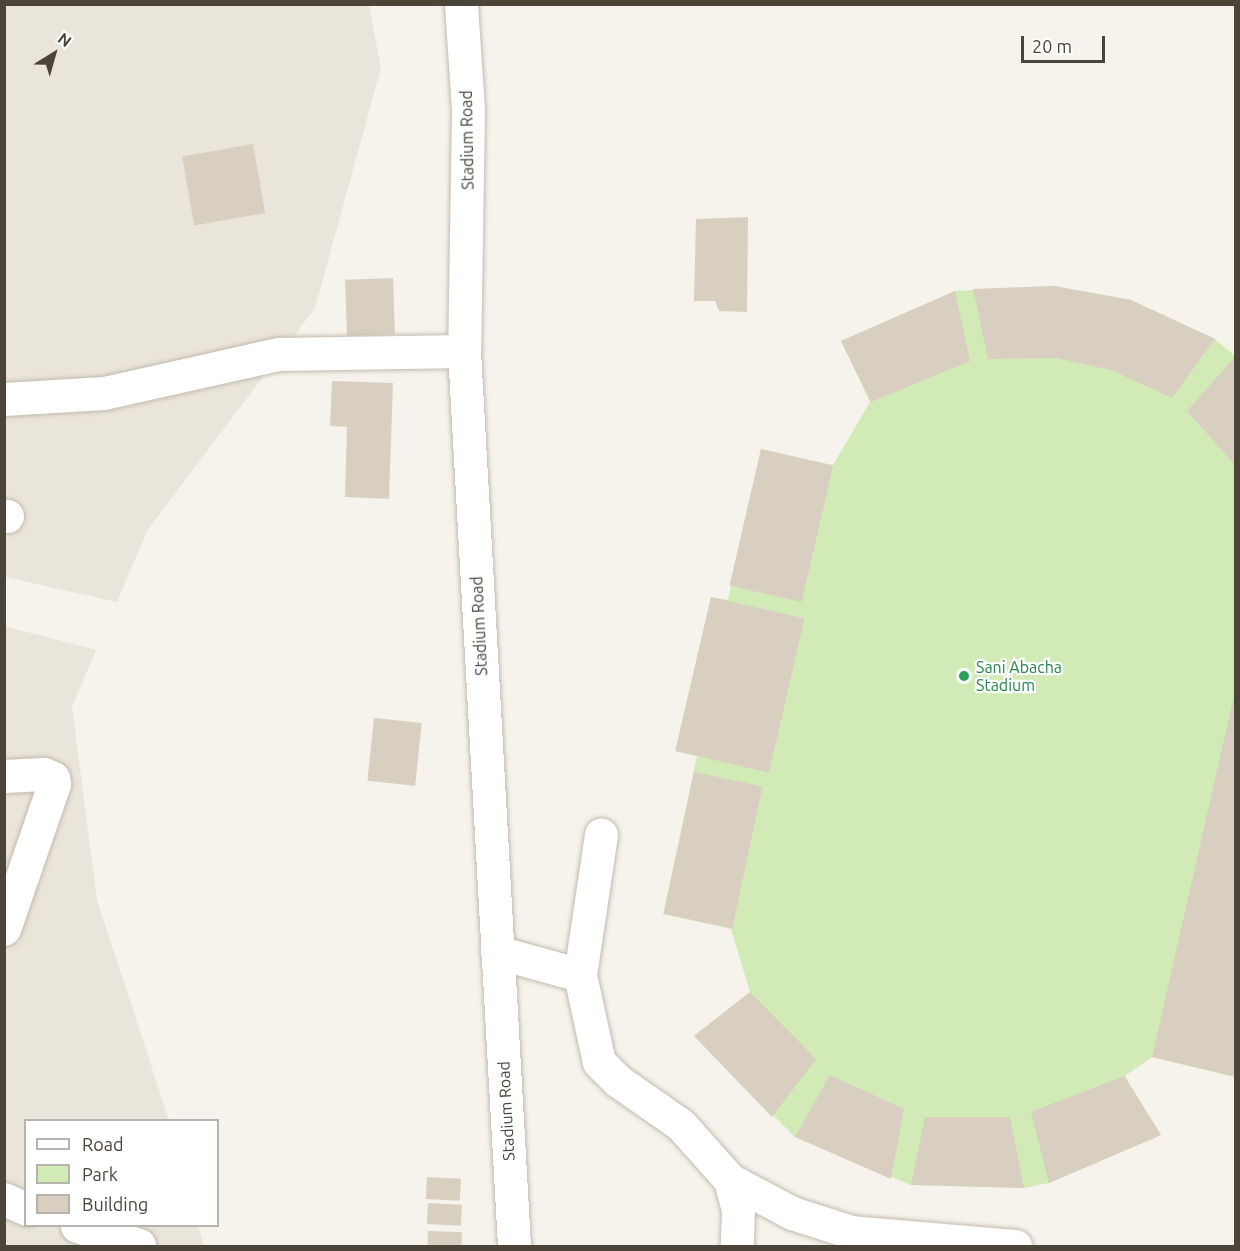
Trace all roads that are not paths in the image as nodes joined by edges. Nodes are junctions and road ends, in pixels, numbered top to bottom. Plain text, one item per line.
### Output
1 (461, 4) edge
2 (464, 351) junction
3 (4, 399) edge
4 (4, 776) edge
5 (601, 835) dead end
6 (4, 929) edge
7 (497, 952) junction
8 (580, 975) junction
9 (729, 1180) junction
10 (4, 1199) edge
11 (24, 1208) edge
12 (80, 1227) edge
13 (139, 1245) dead end
14 (514, 1246) edge
15 (737, 1246) edge
16 (1016, 1246) edge

1 - 2 street, Stadium Road
2 - 3 street
2 - 7 street, Stadium Road
4 - 6 street
5 - 8 street
7 - 8 street
7 - 14 street, Stadium Road
8 - 9 street
9 - 15 street
9 - 16 street
10 - 11 street
12 - 13 street

